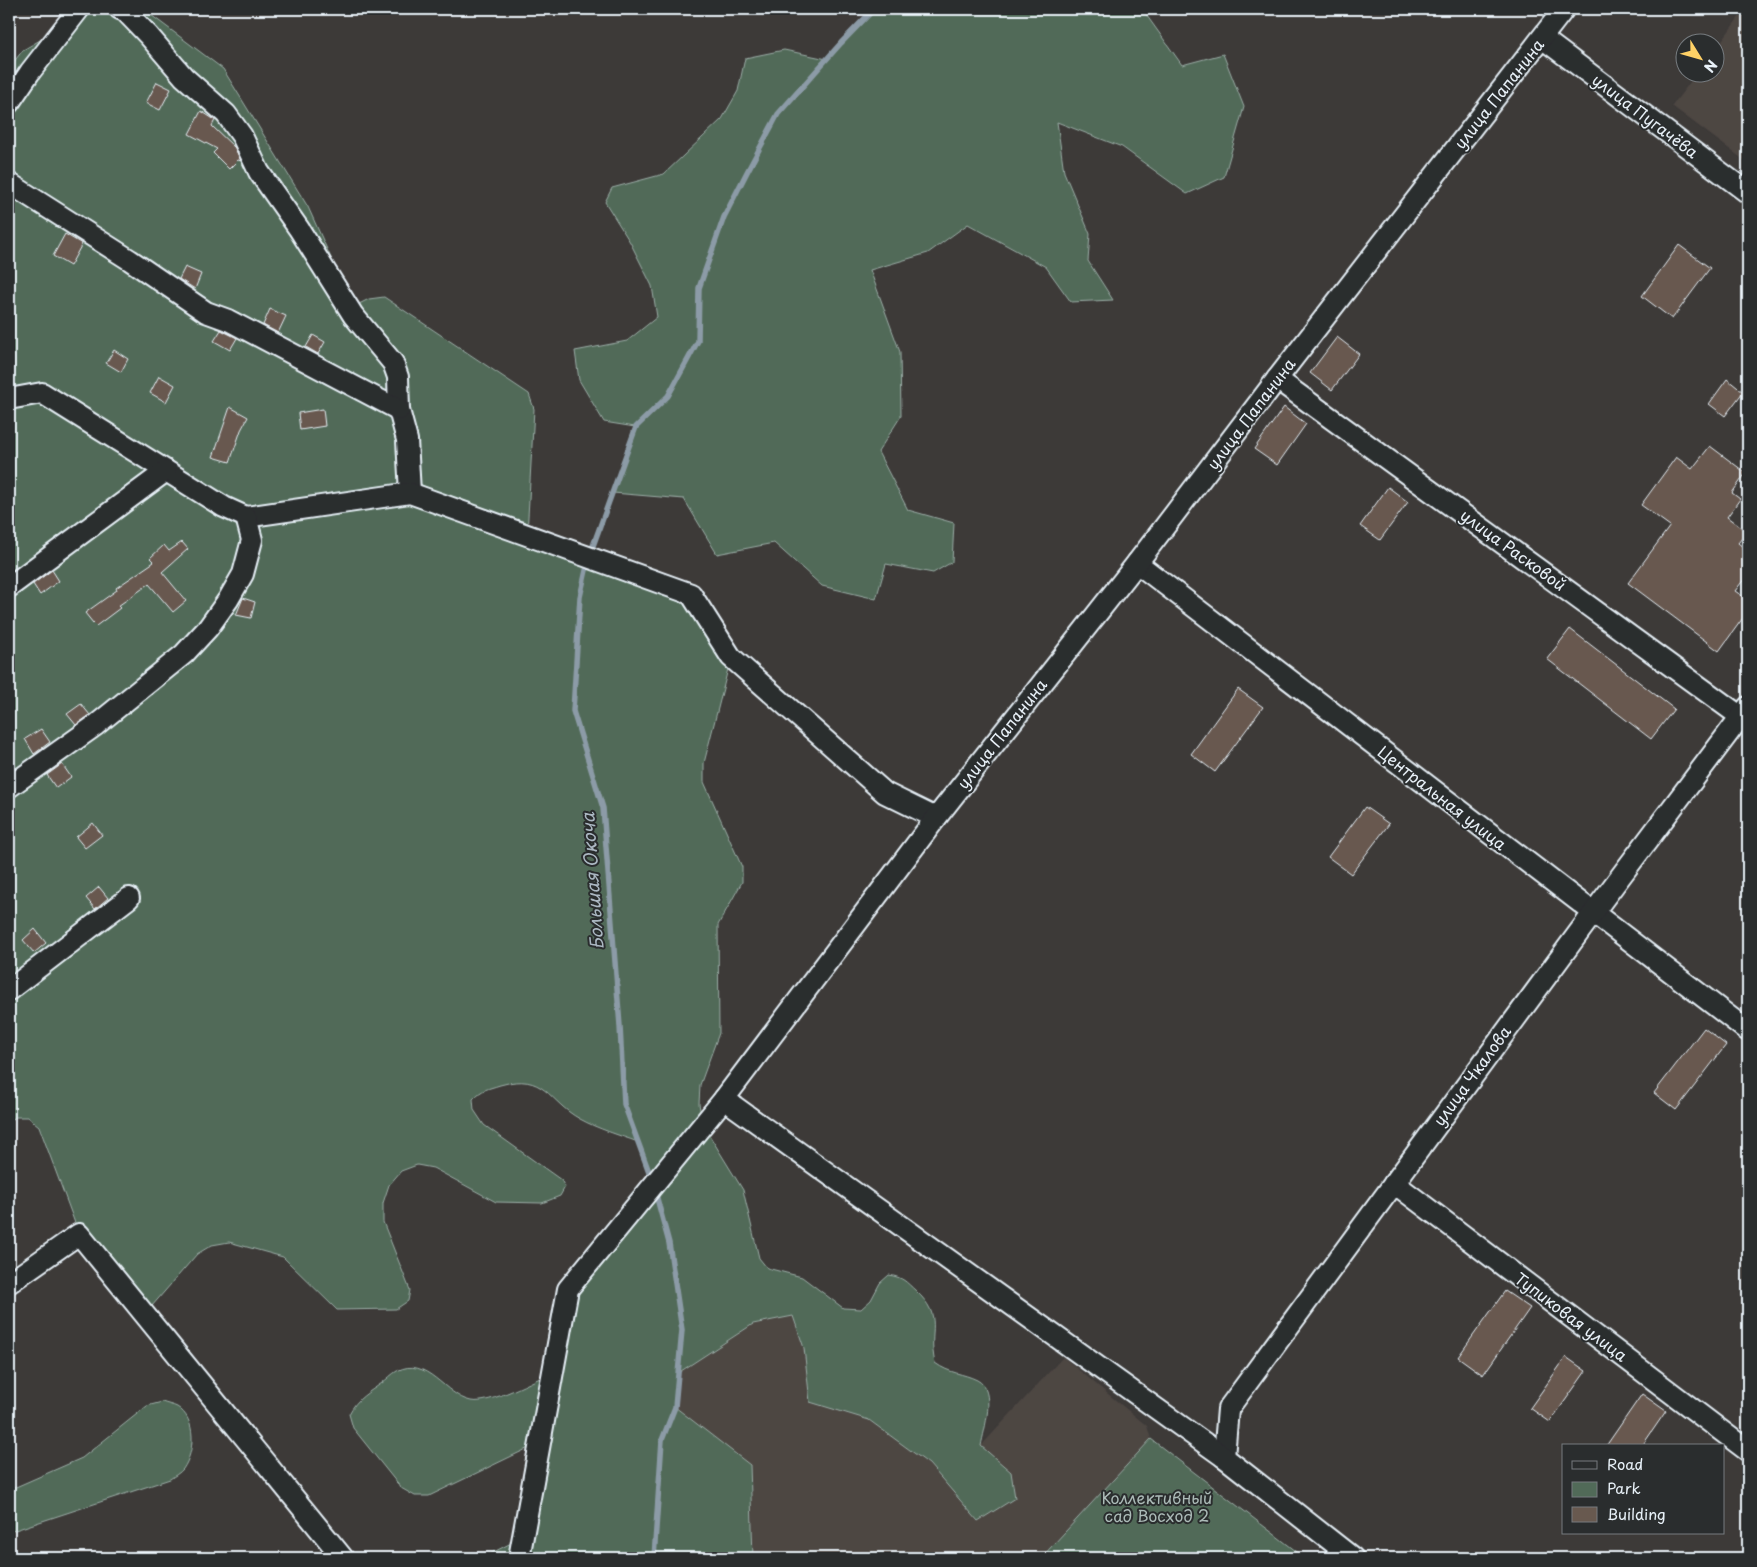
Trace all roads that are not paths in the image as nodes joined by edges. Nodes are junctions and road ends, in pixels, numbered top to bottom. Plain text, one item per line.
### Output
1 (79, 9) edge
2 (120, 9) edge
3 (1564, 9) edge
4 (1542, 38) junction
5 (9, 104) edge
6 (9, 183) edge
7 (1748, 193) edge
8 (1277, 379) junction
9 (9, 399) edge
10 (399, 410) junction
11 (166, 470) junction
12 (410, 492) junction
13 (246, 517) junction
14 (1137, 563) junction
15 (9, 587) edge
16 (1746, 715) edge
17 (9, 787) edge
18 (936, 818) junction
19 (130, 898) dead end
20 (1593, 913) junction
21 (9, 990) edge
22 (1748, 1031) edge
23 (724, 1099) junction
24 (1394, 1183) junction
25 (9, 1283) edge
26 (1748, 1451) edge
27 (1224, 1457) junction
28 (343, 1558) edge
29 (519, 1558) edge
30 (1353, 1558) edge

1 - 5 street
2 - 10 street
3 - 4 street, улица Папанина
4 - 7 street, улица Пугачёва
4 - 8 street, улица Папанина
6 - 10 street
8 - 14 street, улица Папанина
8 - 16 street, улица Расковой
9 - 11 street
10 - 12 street
11 - 13 street
11 - 15 street
12 - 13 street
12 - 18 street
13 - 17 street
14 - 18 street, улица Папанина
14 - 20 street, Центральная улица
16 - 20 street, улица Чкалова
18 - 23 street, улица Папанина
19 - 21 street
20 - 22 street, Центральная улица
20 - 24 street, улица Чкалова
23 - 27 street
23 - 29 street, улица Папанина
24 - 26 street, Тупиковая улица
24 - 27 street, улица Чкалова
25 - 28 street
27 - 30 street

